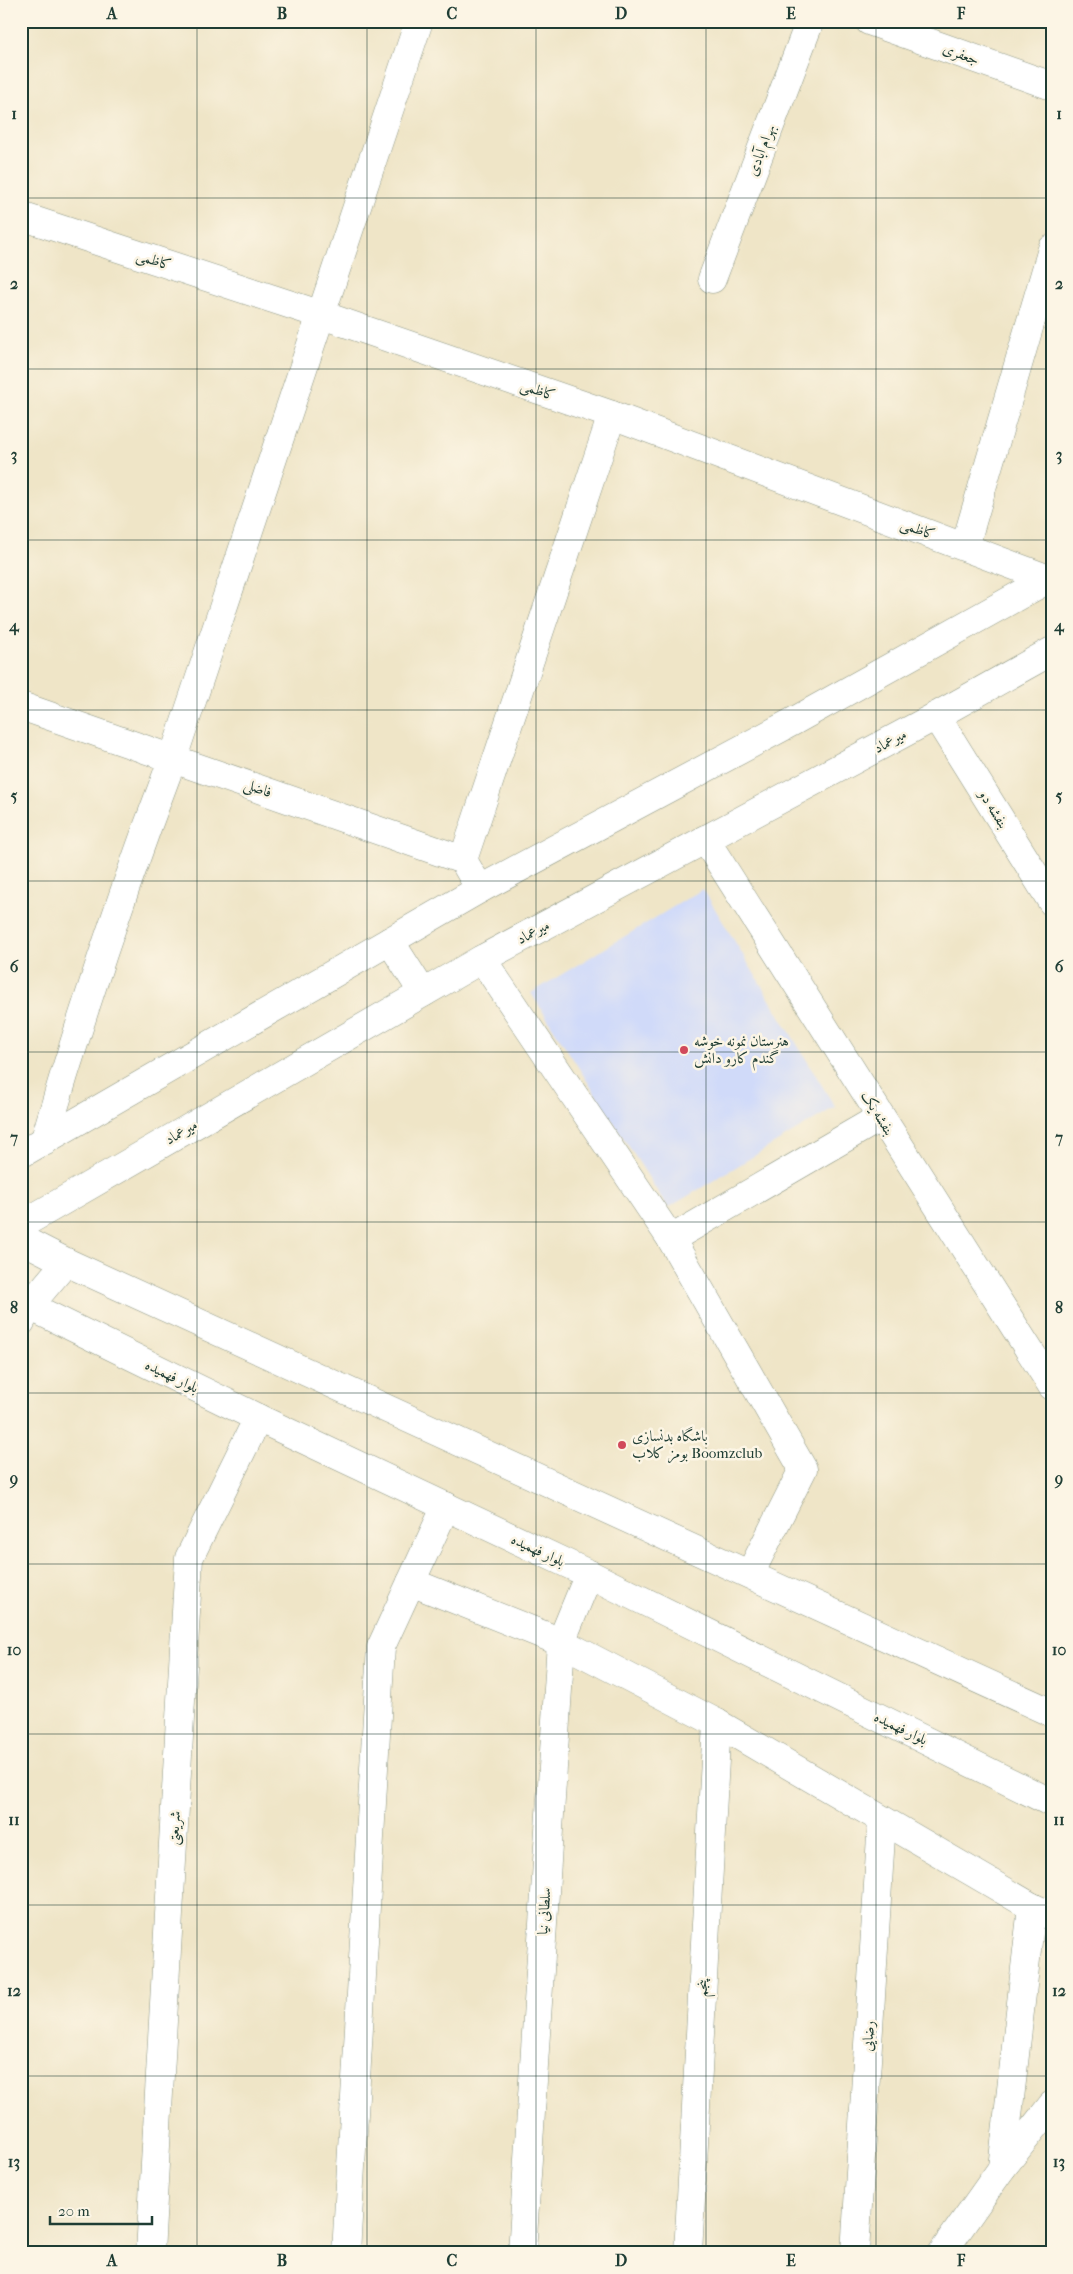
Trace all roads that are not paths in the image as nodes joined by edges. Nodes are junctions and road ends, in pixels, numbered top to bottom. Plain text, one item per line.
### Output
1 (420, 21) edge
2 (810, 21) edge
3 (869, 21) edge
4 (1052, 86) edge
5 (21, 216) edge
6 (1052, 249) edge
7 (712, 278) dead end
8 (322, 315) junction
9 (612, 416) junction
10 (965, 546) junction
11 (1050, 578) edge
12 (1052, 650) edge
13 (21, 706) edge
14 (936, 716) junction
15 (173, 758) junction
16 (705, 840) junction
17 (463, 860) junction
18 (480, 889) junction
19 (1052, 902) edge
20 (390, 941) junction
21 (482, 959) junction
22 (423, 993) junction
23 (881, 1117) junction
24 (33, 1148) edge
25 (21, 1225) edge
26 (21, 1239) edge
27 (671, 1239) junction
28 (66, 1262) junction
29 (24, 1310) edge
30 (1052, 1386) edge
31 (258, 1418) junction
32 (446, 1506) junction
33 (589, 1574) junction
34 (750, 1574) junction
35 (411, 1582) junction
36 (561, 1642) junction
37 (1052, 1713) edge
38 (717, 1723) junction
39 (1052, 1803) edge
40 (882, 1820) junction
41 (1042, 1911) edge
42 (1052, 2106) edge
43 (1002, 2168) junction
44 (150, 2253) edge
45 (346, 2253) edge
46 (522, 2253) edge
47 (688, 2253) edge
48 (855, 2253) edge
49 (942, 2253) edge

1 - 8 street
2 - 7 street, بهرام آبادی
3 - 4 street, جعفری
5 - 8 street, کاظمی
6 - 10 street
8 - 9 street, کاظمی
8 - 15 street
9 - 10 street, کاظمی
9 - 17 street
10 - 11 street, کاظمی
11 - 18 street
12 - 14 street, میرعماد
13 - 15 street, فاضلی
14 - 16 street, میرعماد
14 - 19 street, بنفشه دو
15 - 17 street, فاضلی
15 - 24 street
16 - 21 street, میرعماد
16 - 23 street, بنفشه یک
17 - 18 street
18 - 20 street
20 - 22 street
20 - 24 street
21 - 22 street, میرعماد
21 - 27 street
22 - 25 street, میرعماد
23 - 27 street
23 - 30 street, بنفشه یک
26 - 28 street
27 - 34 street
28 - 29 street
28 - 34 street
29 - 31 street, بلوار فهمیده
31 - 32 street, بلوار فهمیده
31 - 44 street, شریعتی
32 - 33 street, بلوار فهمیده
32 - 35 street
33 - 36 street, سلطانی نیا
33 - 39 street, بلوار فهمیده
34 - 37 street
35 - 36 street
35 - 45 street
36 - 38 street
36 - 46 street, سلطانی نیا
38 - 40 street
38 - 47 street, پنجم
40 - 41 street
40 - 48 street, رضایی
41 - 43 street
42 - 43 street
43 - 49 street

